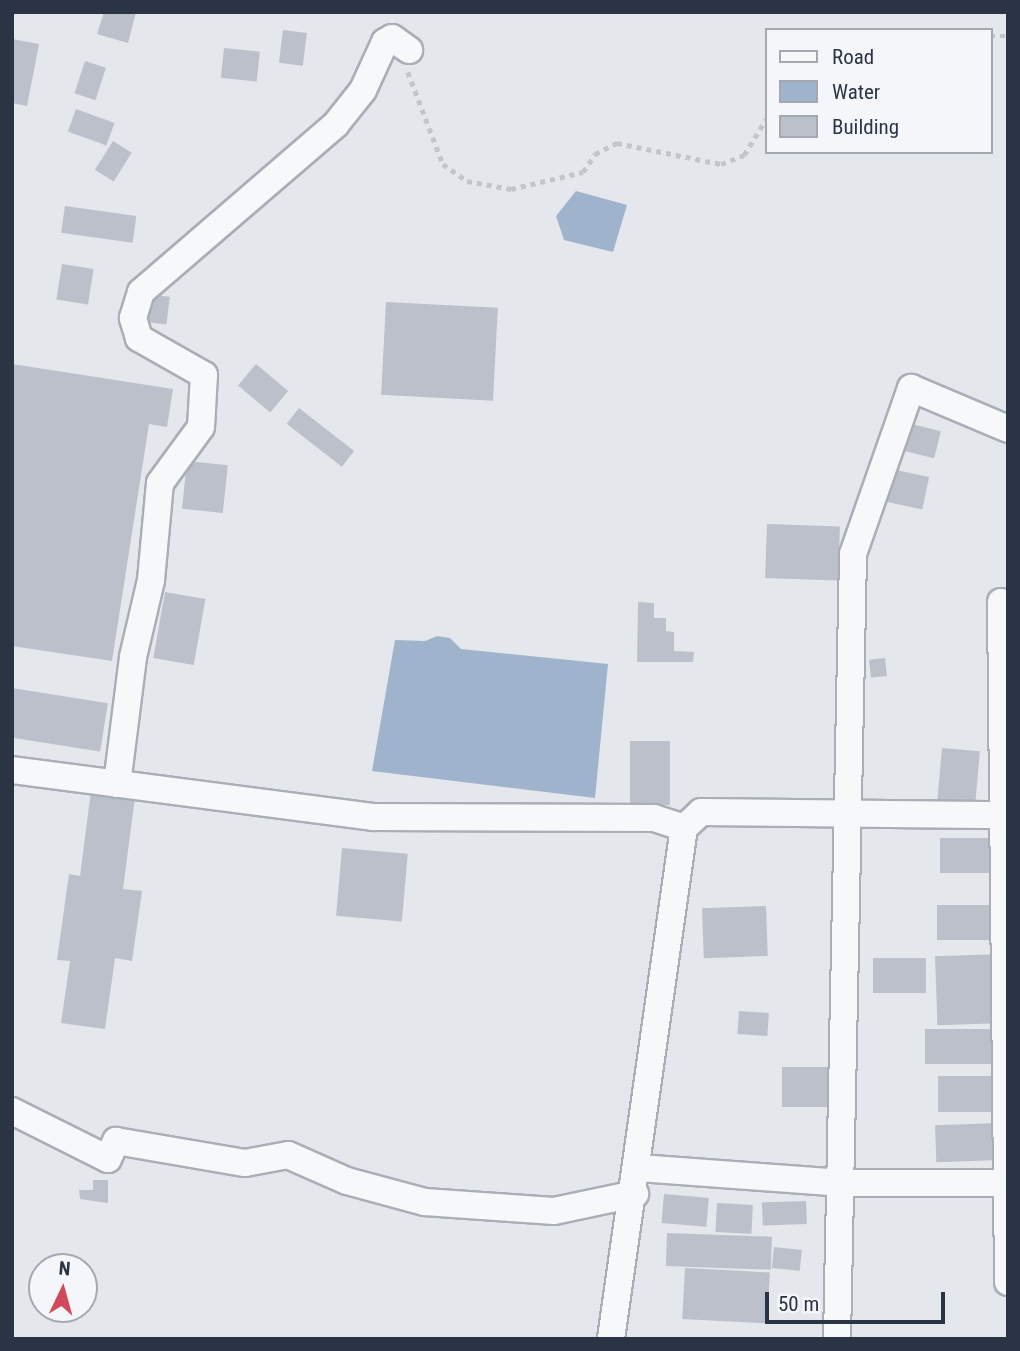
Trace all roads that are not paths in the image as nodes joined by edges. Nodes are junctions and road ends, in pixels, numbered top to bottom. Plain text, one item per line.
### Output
1 (410, 50) road end
2 (1008, 429) edge
3 (1001, 602) dead end
4 (12, 771) edge
5 (117, 784) junction
6 (849, 815) junction
7 (1006, 815) edge
8 (684, 828) junction
9 (12, 1111) edge
10 (639, 1168) junction
11 (1006, 1183) edge
12 (844, 1184) junction
13 (635, 1194) junction
14 (1008, 1282) edge
15 (611, 1339) edge
16 (837, 1339) edge

1 - 5 street
2 - 6 street
3 - 7 street
4 - 5 street
5 - 8 street
6 - 7 street
6 - 8 street
6 - 12 street
7 - 11 street
8 - 10 street
9 - 13 street
10 - 12 street
10 - 13 street
11 - 12 street
11 - 14 street
12 - 16 street
13 - 15 street

